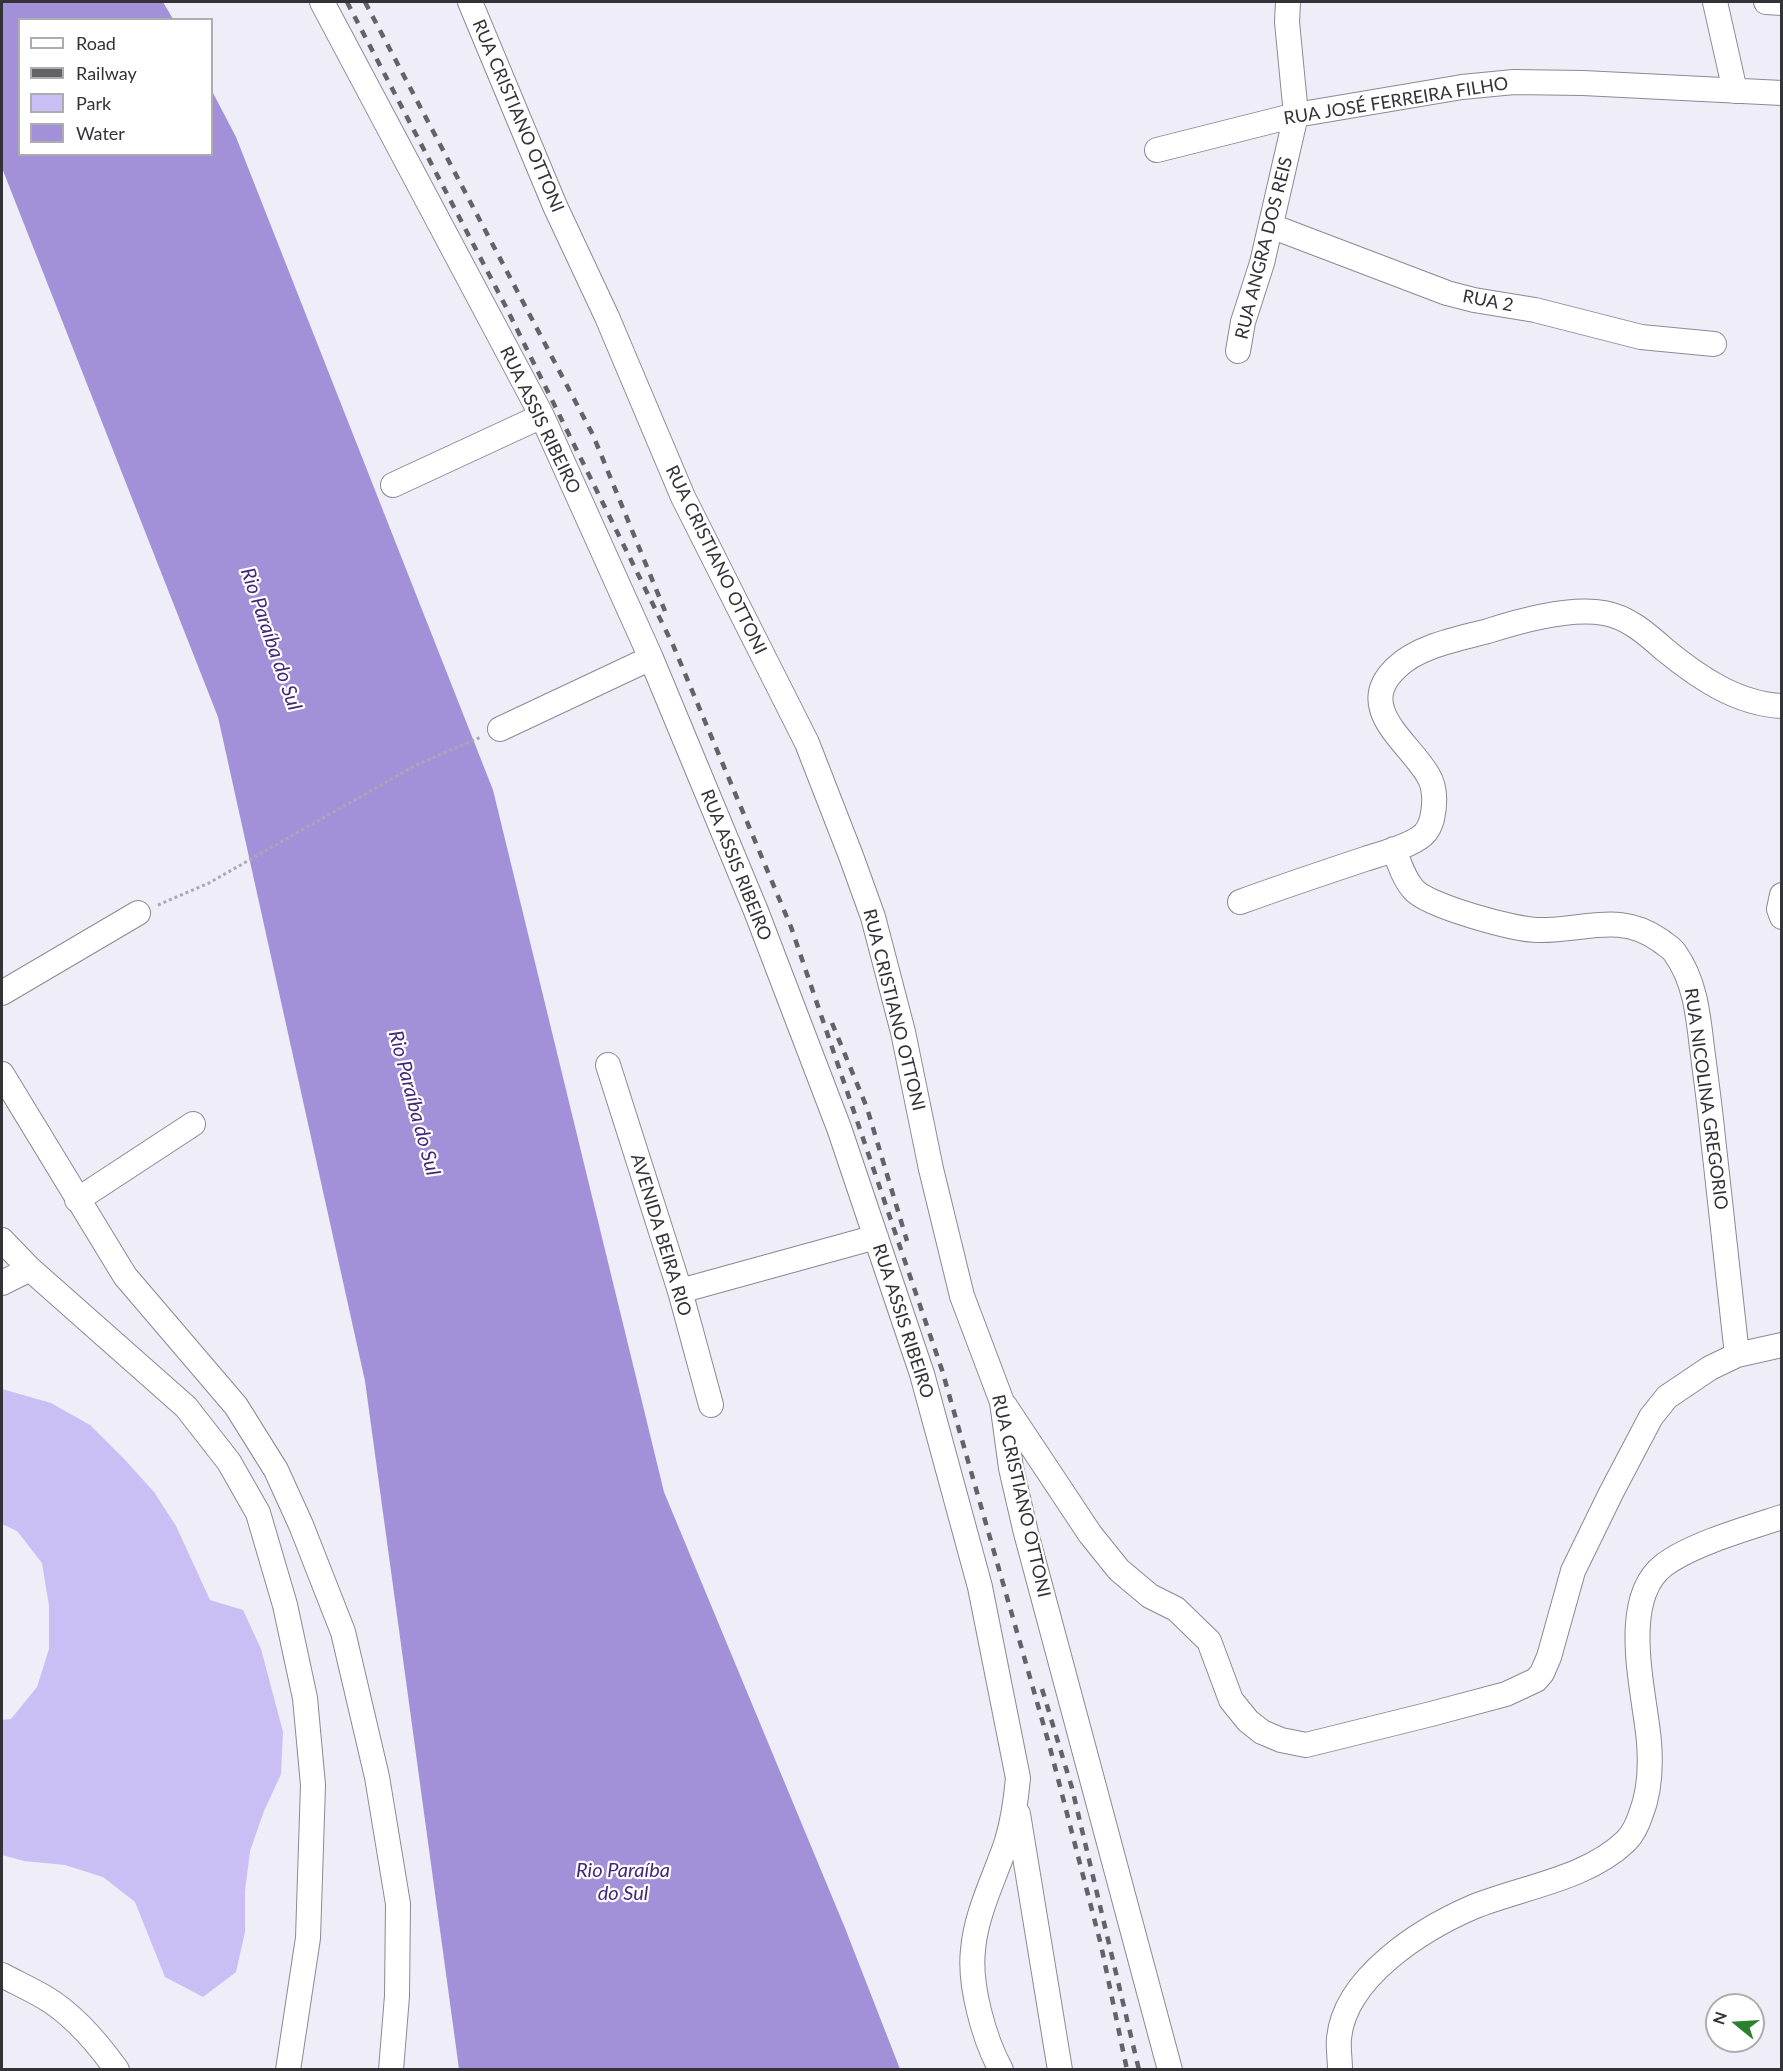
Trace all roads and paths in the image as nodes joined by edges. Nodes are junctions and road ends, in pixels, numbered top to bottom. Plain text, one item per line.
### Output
1 (322, 2) edge
2 (470, 2) edge
3 (1288, 2) edge
4 (1715, 2) edge
5 (1766, 2) edge
6 (1782, 3) edge
7 (1735, 91) junction
8 (1782, 93) edge
9 (1296, 115) junction
10 (1157, 150) dead end
11 (1271, 226) junction
12 (1714, 344) dead end
13 (1238, 351) dead end
14 (542, 416) junction
15 (393, 485) dead end
16 (651, 658) junction
17 (1782, 705) edge
18 (500, 729) joint
19 (1394, 849) junction
20 (1782, 895) edge
21 (1240, 902) dead end
22 (138, 913) joint
23 (1782, 917) edge
24 (2, 993) edge
25 (608, 1065) dead end
26 (2, 1074) edge
27 (193, 1124) dead end
28 (77, 1200) junction
29 (876, 1237) junction
30 (2, 1240) edge
31 (30, 1269) junction
32 (2, 1283) edge
33 (680, 1291) junction
34 (1782, 1345) edge
35 (1737, 1355) junction
36 (1002, 1402) junction
37 (711, 1405) dead end
38 (1782, 1517) edge
39 (1016, 1803) junction
40 (2, 1975) edge
41 (117, 2070) edge
42 (288, 2070) edge
43 (391, 2070) edge
44 (1001, 2070) edge
45 (1060, 2070) edge
46 (1170, 2070) edge
47 (1340, 2070) edge

1 - 14 street, RUA ASSIS RIBEIRO
2 - 36 street, RUA CRISTIANO OTTONI
3 - 9 street, RUA ANGRA DOS REIS
4 - 7 street
5 - 6 street
7 - 8 street, RUA JOSÉ FERREIRA FILHO
7 - 9 street, RUA JOSÉ FERREIRA FILHO
9 - 10 street, RUA JOSÉ FERREIRA FILHO
9 - 11 street, RUA ANGRA DOS REIS
11 - 12 street, RUA 2
11 - 13 street, RUA ANGRA DOS REIS
14 - 15 street
14 - 16 street, RUA ASSIS RIBEIRO
16 - 18 street
16 - 29 street, RUA ASSIS RIBEIRO
17 - 19 street
18 - 22 path
19 - 21 street
19 - 35 street, RUA NICOLINA GREGORIO
20 - 23 street
22 - 24 street
25 - 33 street, AVENIDA BEIRA RIO
26 - 28 street
27 - 28 street
28 - 43 street
29 - 33 street
29 - 39 street, RUA ASSIS RIBEIRO
30 - 31 street
31 - 32 street
31 - 42 street
33 - 37 street, AVENIDA BEIRA RIO
34 - 35 street
35 - 36 street
36 - 46 street, RUA CRISTIANO OTTONI
38 - 47 street
39 - 44 street
39 - 45 street
40 - 41 street

